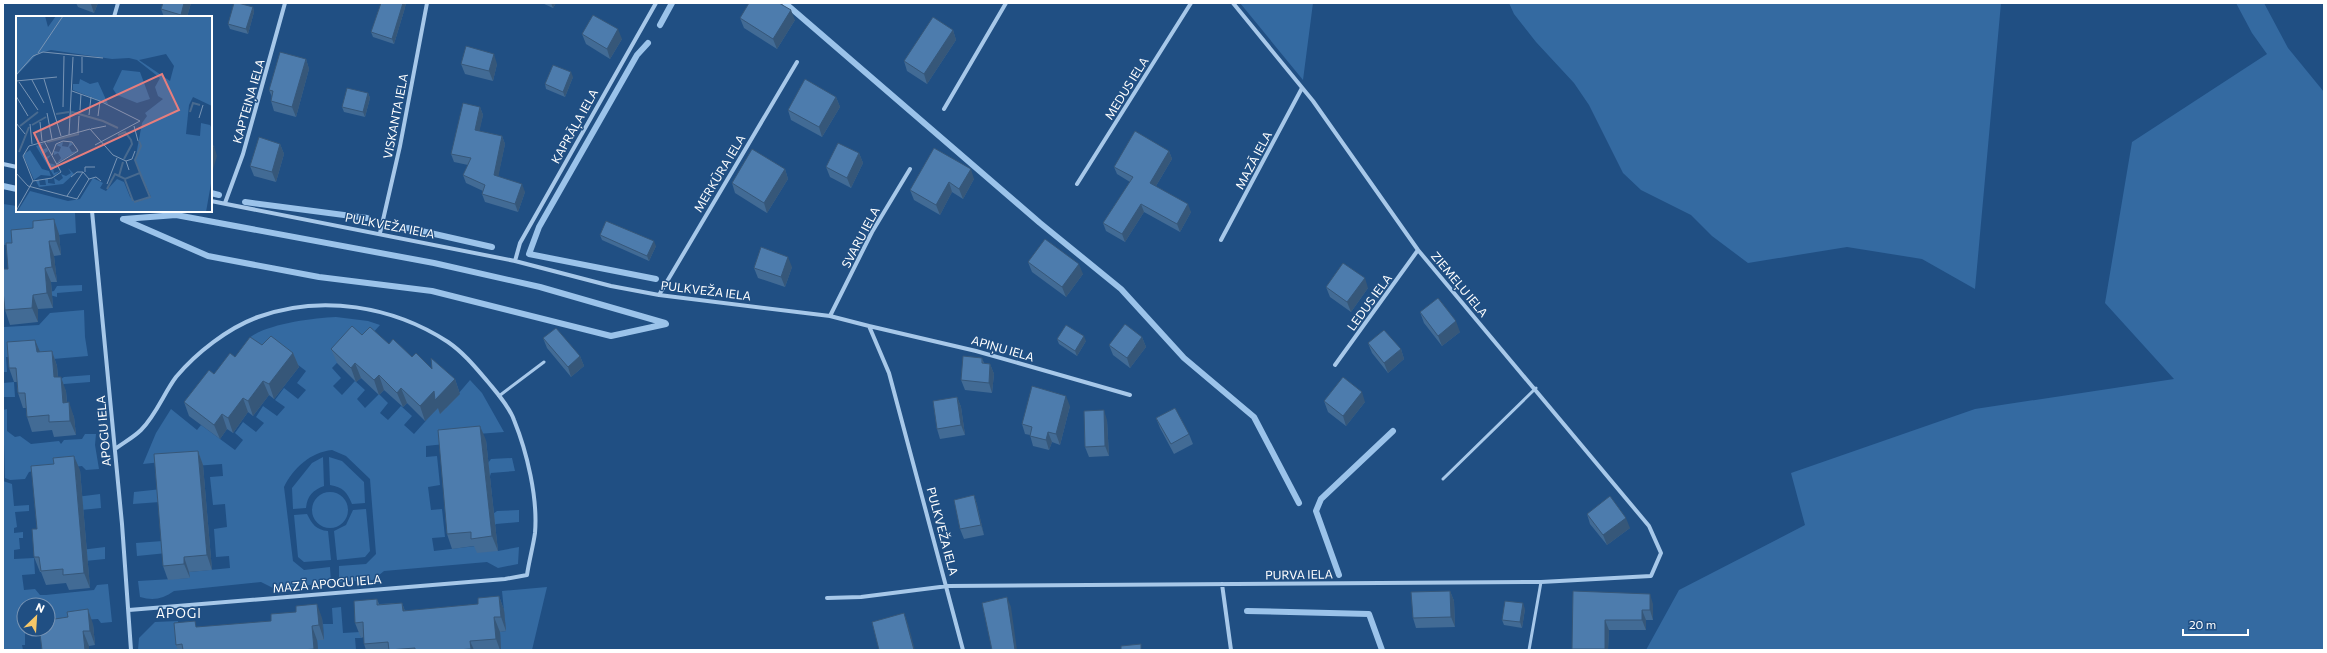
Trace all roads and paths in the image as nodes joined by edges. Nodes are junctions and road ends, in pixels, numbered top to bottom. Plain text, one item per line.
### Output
1 (118, 3) edge
2 (285, 3) edge
3 (427, 3) edge
4 (656, 3) edge
5 (1006, 3) edge
6 (1191, 3) edge
7 (1233, 3) edge
8 (114, 16) edge
9 (797, 62) dead end
10 (1302, 88) junction
11 (944, 109) dead end
12 (3, 164) edge
13 (16, 167) edge
14 (910, 169) dead end
15 (1077, 184) dead end
16 (212, 200) edge
17 (225, 203) junction
18 (92, 212) edge
19 (380, 233) junction
20 (1221, 240) dead end
21 (1418, 250) junction
22 (515, 261) junction
23 (659, 295) junction
24 (830, 316) junction
25 (868, 326) junction
26 (544, 362) dead end
27 (1335, 365) dead end
28 (1536, 388) junction
29 (1130, 395) dead end
30 (499, 396) junction
31 (115, 449) junction
32 (1443, 479) dead end
33 (1651, 576) joint
34 (1541, 582) junction
35 (1222, 584) junction
36 (948, 586) junction
37 (827, 598) dead end
38 (129, 610) junction
39 (131, 650) edge
40 (963, 650) edge
41 (1231, 650) edge
42 (1528, 650) edge

1 - 8 street
2 - 17 street, KAPTEIŅA IELA
3 - 19 street, VISKANTA IELA
4 - 22 street, KAPRĀĻA IELA
5 - 11 street
6 - 15 street, MEDUS IELA
7 - 10 street, ZIEMEĻU IELA
9 - 23 street, MERKŪRA IELA
10 - 20 street, MAZĀ IELA
10 - 21 street, ZIEMEĻU IELA
12 - 13 street
14 - 24 street, SVARU IELA
16 - 17 street, PULKVEŽA IELA
17 - 19 street, PULKVEŽA IELA
18 - 31 street, APOGU IELA
19 - 22 street, PULKVEŽA IELA
21 - 27 street, LEDUS IELA
21 - 28 street, ZIEMEĻU IELA
22 - 23 street, PULKVEŽA IELA
23 - 24 street, PULKVEŽA IELA
24 - 25 street, PULKVEŽA IELA
25 - 29 street, APIŅU IELA
25 - 36 street, PULKVEŽA IELA
26 - 30 lane
28 - 32 lane
28 - 33 street, ZIEMEĻU IELA
30 - 31 street
30 - 38 street, MAZĀ APOGU IELA
31 - 38 street, APOGU IELA
33 - 34 street, PURVA IELA
34 - 35 street, PURVA IELA
34 - 42 lane
35 - 36 street, PURVA IELA
35 - 41 street
36 - 37 street
36 - 40 street, PULKVEŽA IELA
38 - 39 street, APOGU IELA

